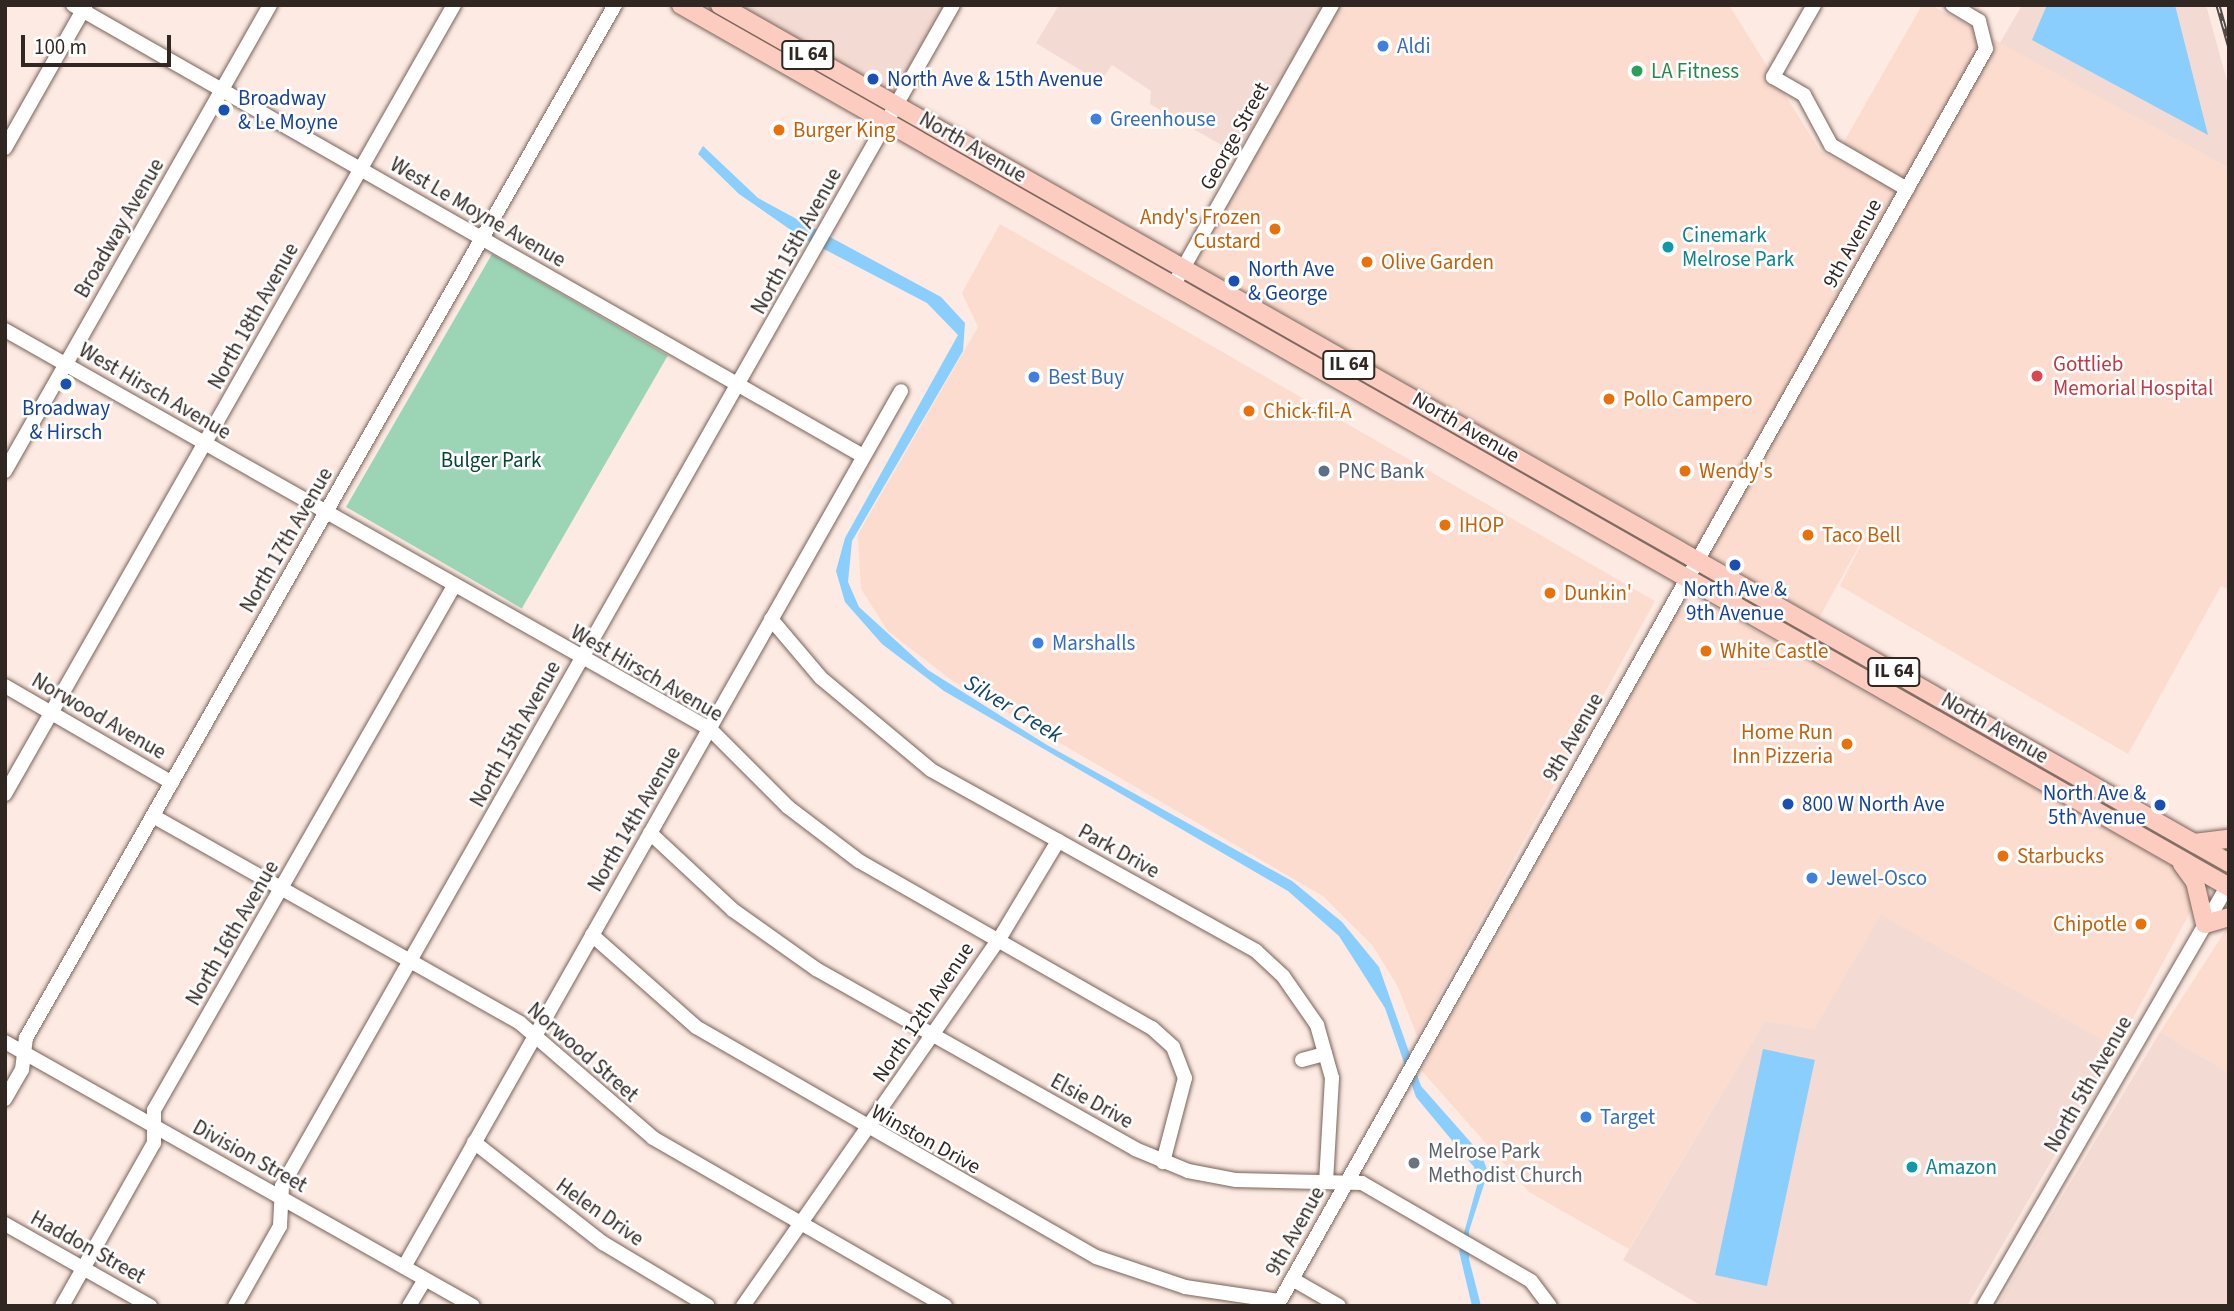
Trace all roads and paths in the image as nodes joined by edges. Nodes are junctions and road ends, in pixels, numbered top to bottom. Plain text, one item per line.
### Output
1 (270, 5) edge
2 (454, 5) edge
3 (681, 5) edge
4 (720, 5) edge
5 (953, 5) edge
6 (1332, 5) edge
7 (1814, 5) edge
8 (1952, 5) edge
9 (614, 6) edge
10 (81, 7) edge
11 (222, 90) junction
12 (896, 106) junction
13 (886, 123) junction
14 (5, 148) edge
15 (360, 169) junction
16 (1907, 189) junction
17 (482, 239) junction
18 (1183, 270) junction
19 (1173, 286) junction
20 (5, 330) edge
21 (66, 364) junction
22 (739, 385) junction
23 (901, 391) dead end
24 (205, 444) junction
25 (863, 456) junction
26 (5, 471) edge
27 (326, 513) junction
28 (1696, 561) junction
29 (1686, 578) junction
30 (454, 586) junction
31 (771, 619) junction
32 (582, 658) junction
33 (5, 686) edge
34 (51, 713) junction
35 (710, 729) junction
36 (172, 783) junction
37 (5, 794) edge
38 (153, 816) junction
39 (650, 833) junction
40 (2229, 839) edge
41 (1058, 841) junction
42 (2192, 842) junction
43 (2172, 855) junction
44 (2229, 863) edge
45 (2228, 885) edge
46 (283, 889) junction
47 (2229, 917) edge
48 (2205, 924) junction
49 (592, 935) junction
50 (998, 941) junction
51 (410, 961) junction
52 (933, 1035) junction
53 (534, 1037) junction
54 (5, 1042) edge
55 (24, 1053) junction
56 (1325, 1054) junction
57 (1302, 1060) dead end
58 (5, 1099) edge
59 (154, 1126) junction
60 (867, 1131) junction
61 (474, 1142) junction
62 (1163, 1162) junction
63 (1347, 1181) junction
64 (1326, 1182) junction
65 (282, 1198) junction
66 (5, 1224) edge
67 (800, 1224) junction
68 (404, 1266) junction
69 (83, 1268) junction
70 (425, 1279) junction
71 (1292, 1279) junction
72 (1278, 1303) edge
73 (62, 1306) edge
74 (150, 1306) edge
75 (235, 1306) edge
76 (410, 1306) edge
77 (473, 1306) edge
78 (708, 1306) edge
79 (743, 1306) edge
80 (945, 1306) edge
81 (1339, 1306) edge
82 (1550, 1306) edge
83 (1984, 1306) edge

1 - 11 street, Broadway Avenue
2 - 15 street, North 18th Avenue
3 - 13 main road, North Avenue / IL 64
4 - 12 main road, North Avenue / IL 64
5 - 12 street, North 15th Avenue
6 - 18 street, George Street
7 - 16 street, 9th Avenue
8 - 16 street, 9th Avenue
9 - 17 street, North 17th Avenue
10 - 11 street, West Le Moyne Avenue
10 - 14 street
11 - 15 street, West Le Moyne Avenue
11 - 21 street, Broadway Avenue
12 - 13 street, North 15th Avenue
12 - 18 main road, North Avenue / IL 64
13 - 19 main road, North Avenue / IL 64
13 - 22 street, North 15th Avenue
15 - 17 street, West Le Moyne Avenue
15 - 24 street, North 18th Avenue
16 - 28 street, 9th Avenue
17 - 22 street, West Le Moyne Avenue
17 - 27 street, North 17th Avenue
18 - 19 street, George Street
18 - 28 main road, North Avenue / IL 64
19 - 29 main road, North Avenue / IL 64
20 - 21 street, West Hirsch Avenue
21 - 24 street, West Hirsch Avenue
21 - 26 street, Broadway Avenue
22 - 25 street, West Le Moyne Avenue
22 - 32 street, North 15th Avenue
23 - 25 street, North 14th Avenue
24 - 27 street, West Hirsch Avenue
24 - 34 street, North 18th Avenue
25 - 31 street, North 14th Avenue
27 - 30 street, West Hirsch Avenue
27 - 36 street, North 17th Avenue
28 - 29 street, 9th Avenue
28 - 42 main road, North Avenue / IL 64
29 - 43 main road, North Avenue / IL 64
29 - 63 street, 9th Avenue
30 - 32 street, West Hirsch Avenue
30 - 46 street, North 16th Avenue
31 - 35 street, North 14th Avenue
31 - 41 street, Park Drive
32 - 35 street, West Hirsch Avenue
32 - 51 street, North 15th Avenue
33 - 34 street, Norwood Avenue
34 - 36 street, Norwood Avenue
34 - 37 street, North 18th Avenue
35 - 39 street, North 14th Avenue
35 - 50 street, West Hirsch Avenue
36 - 38 street, North 17th Avenue
38 - 46 street, Norwood Street
38 - 55 street, North 17th Avenue
39 - 49 street, North 14th Avenue
39 - 52 street, Elsie Drive
40 - 42 main road
41 - 50 street, North 12th Avenue
41 - 56 street, Park Drive
42 - 44 main road, North Avenue / IL 64
43 - 45 main road, North Avenue / IL 64
43 - 48 main road
45 - 48 street, North 5th Avenue
46 - 51 street, Norwood Street
46 - 59 street, North 16th Avenue
47 - 48 main road
48 - 83 street, North 5th Avenue
49 - 53 street, North 14th Avenue
49 - 60 street, Winston Drive
50 - 52 street, North 12th Avenue
50 - 62 street, West Hirsch Avenue
51 - 53 street, Norwood Street
51 - 65 street, North 15th Avenue
52 - 60 street, North 12th Avenue
52 - 62 street, Elsie Drive
53 - 61 street, North 14th Avenue
53 - 67 street, Norwood Street
54 - 55 street, Division Street
55 - 58 street, North 17th Avenue
55 - 59 street, Division Street
56 - 57 street
56 - 64 street, Park Drive
59 - 65 street, Division Street
59 - 69 street, North 16th Avenue
60 - 67 street, North 12th Avenue
60 - 72 street, Winston Drive
61 - 68 street, North 14th Avenue
61 - 78 street, Helen Drive
62 - 64 street, Elsie Drive
63 - 64 street, Elsie Drive
63 - 71 street, 9th Avenue
63 - 82 street, Elsie Drive
65 - 68 street, Division Street
65 - 75 street, North 15th Avenue
66 - 69 street, Haddon Street
67 - 79 street, North 12th Avenue
67 - 80 street, Norwood Street
68 - 70 street, Division Street
69 - 73 street, North 16th Avenue
69 - 74 street, Haddon Street
70 - 76 street
70 - 77 street, Division Street
71 - 72 street, 9th Avenue
71 - 81 street

